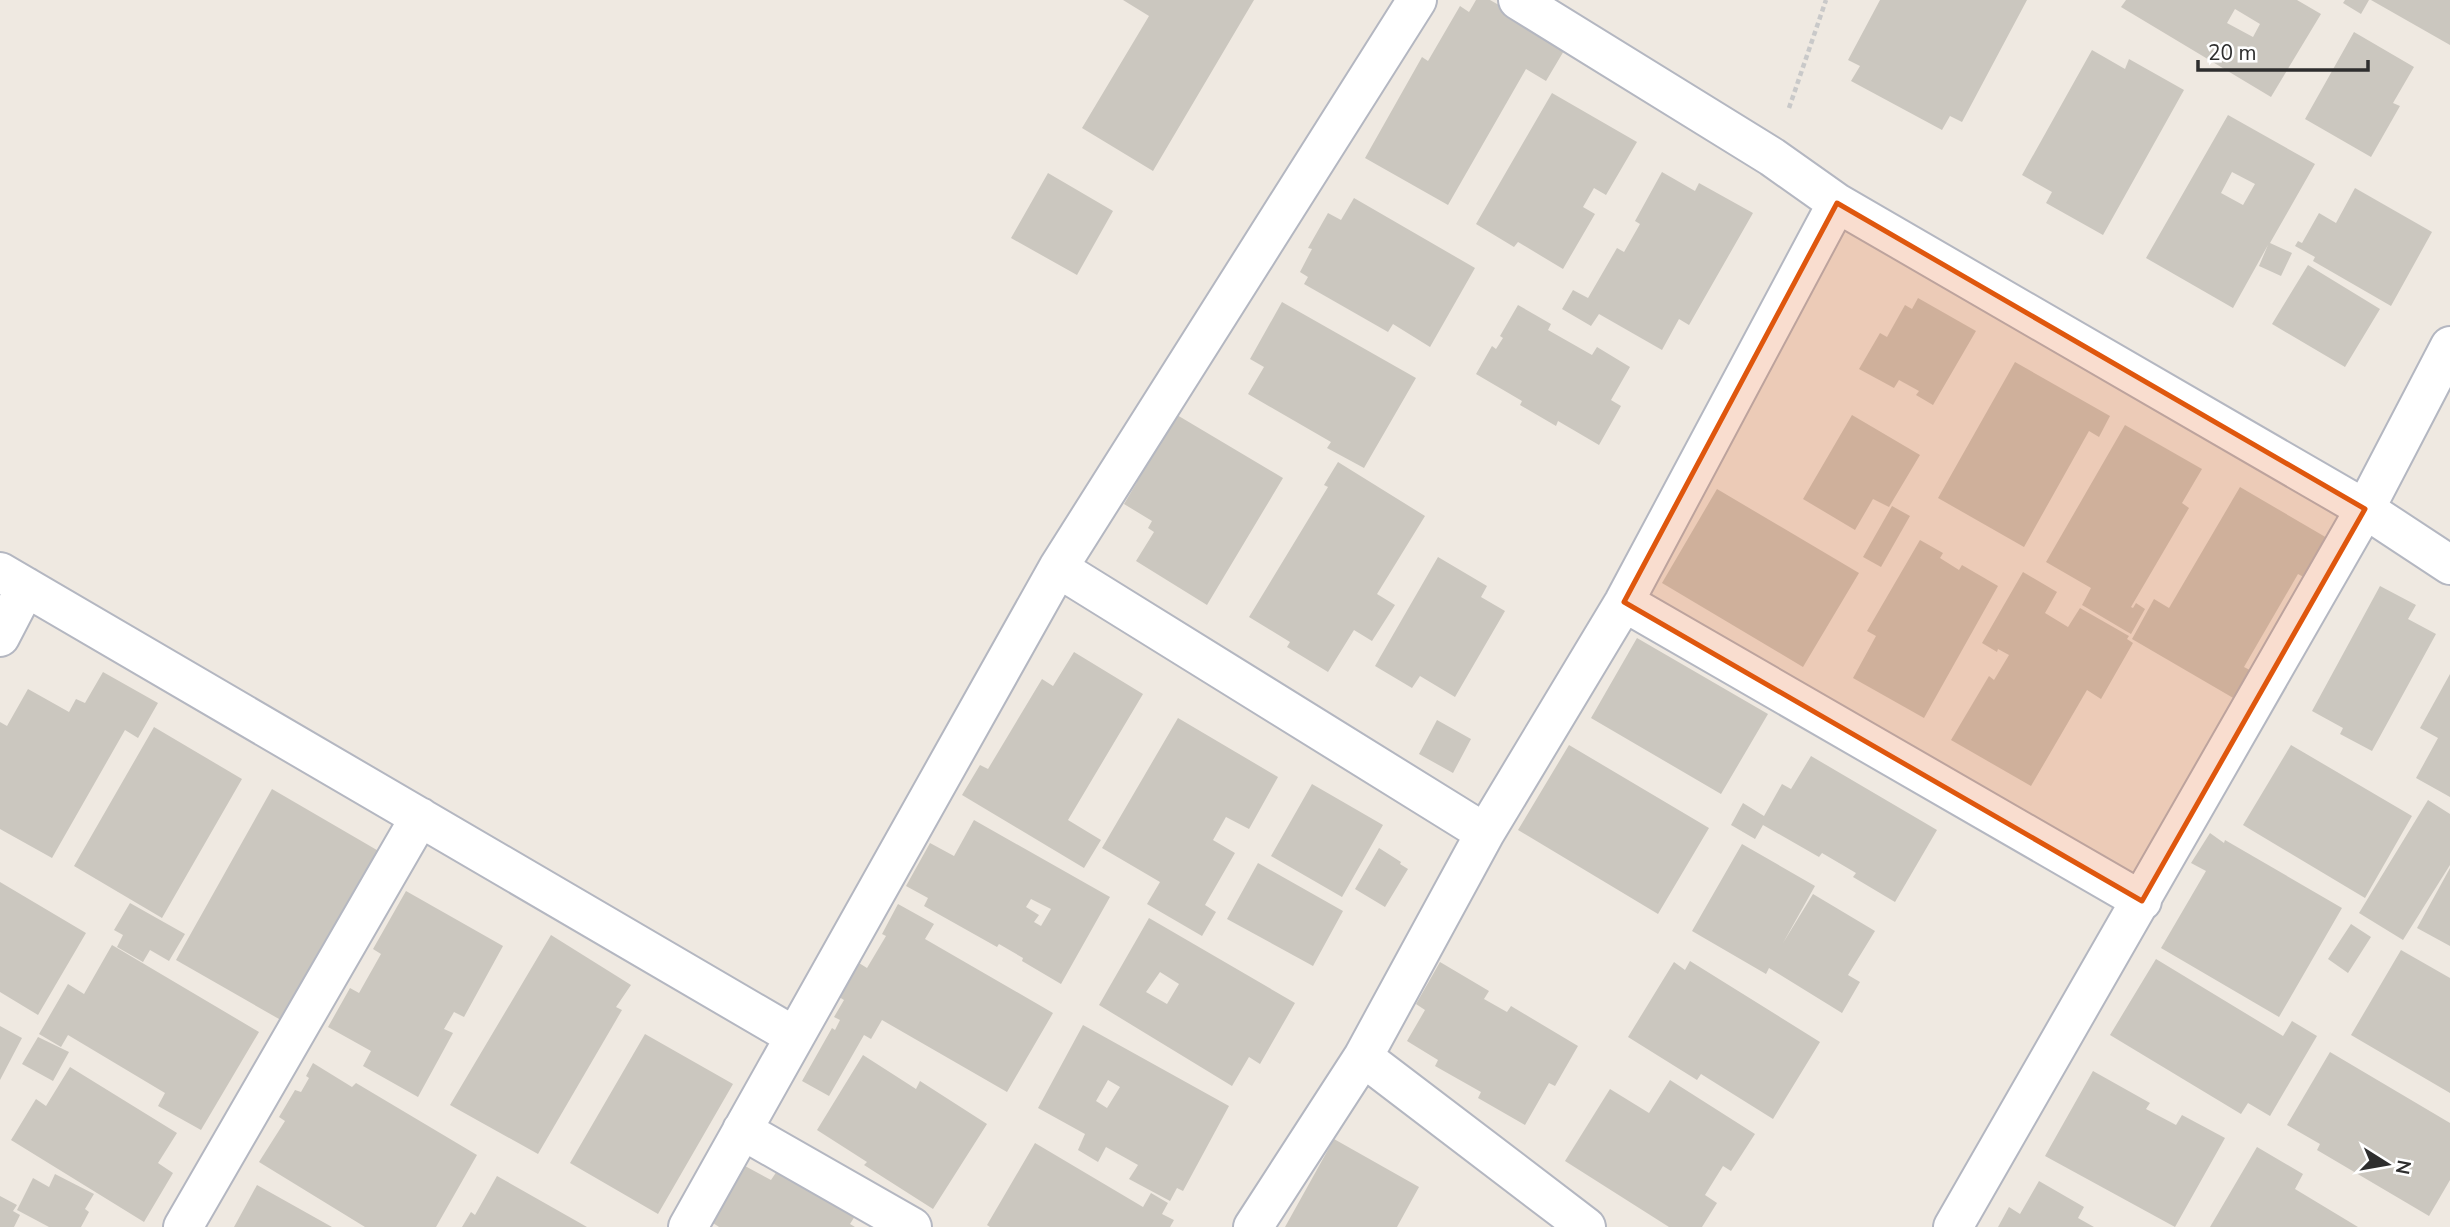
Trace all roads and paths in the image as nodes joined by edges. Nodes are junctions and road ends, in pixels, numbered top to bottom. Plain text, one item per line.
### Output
1 (1417, 0) edge
2 (1518, 0) edge
3 (1826, 0) edge
4 (1772, 157) junction
5 (1836, 202) junction
6 (2450, 346) edge
7 (2365, 509) junction
8 (2450, 565) edge
9 (1058, 568) junction
10 (13, 580) edge
11 (1623, 602) junction
12 (0, 637) edge
13 (420, 817) junction
14 (1485, 834) junction
15 (2142, 901) junction
16 (794, 1036) junction
17 (1363, 1057) junction
18 (742, 1130) junction
19 (183, 1227) edge
20 (688, 1227) edge
21 (912, 1227) edge
22 (1254, 1227) edge
23 (1586, 1227) edge
24 (1953, 1227) edge

1 - 9 street
2 - 4 street
3 - 4 path
4 - 5 street
5 - 7 street
5 - 11 street
6 - 7 street
7 - 8 street
7 - 15 street
9 - 14 street
9 - 16 street
10 - 12 street
10 - 13 street
11 - 14 street
11 - 15 street
13 - 16 street
13 - 19 street
14 - 17 street
15 - 24 street
16 - 18 street
17 - 22 street
17 - 23 street
18 - 20 street
18 - 21 street

